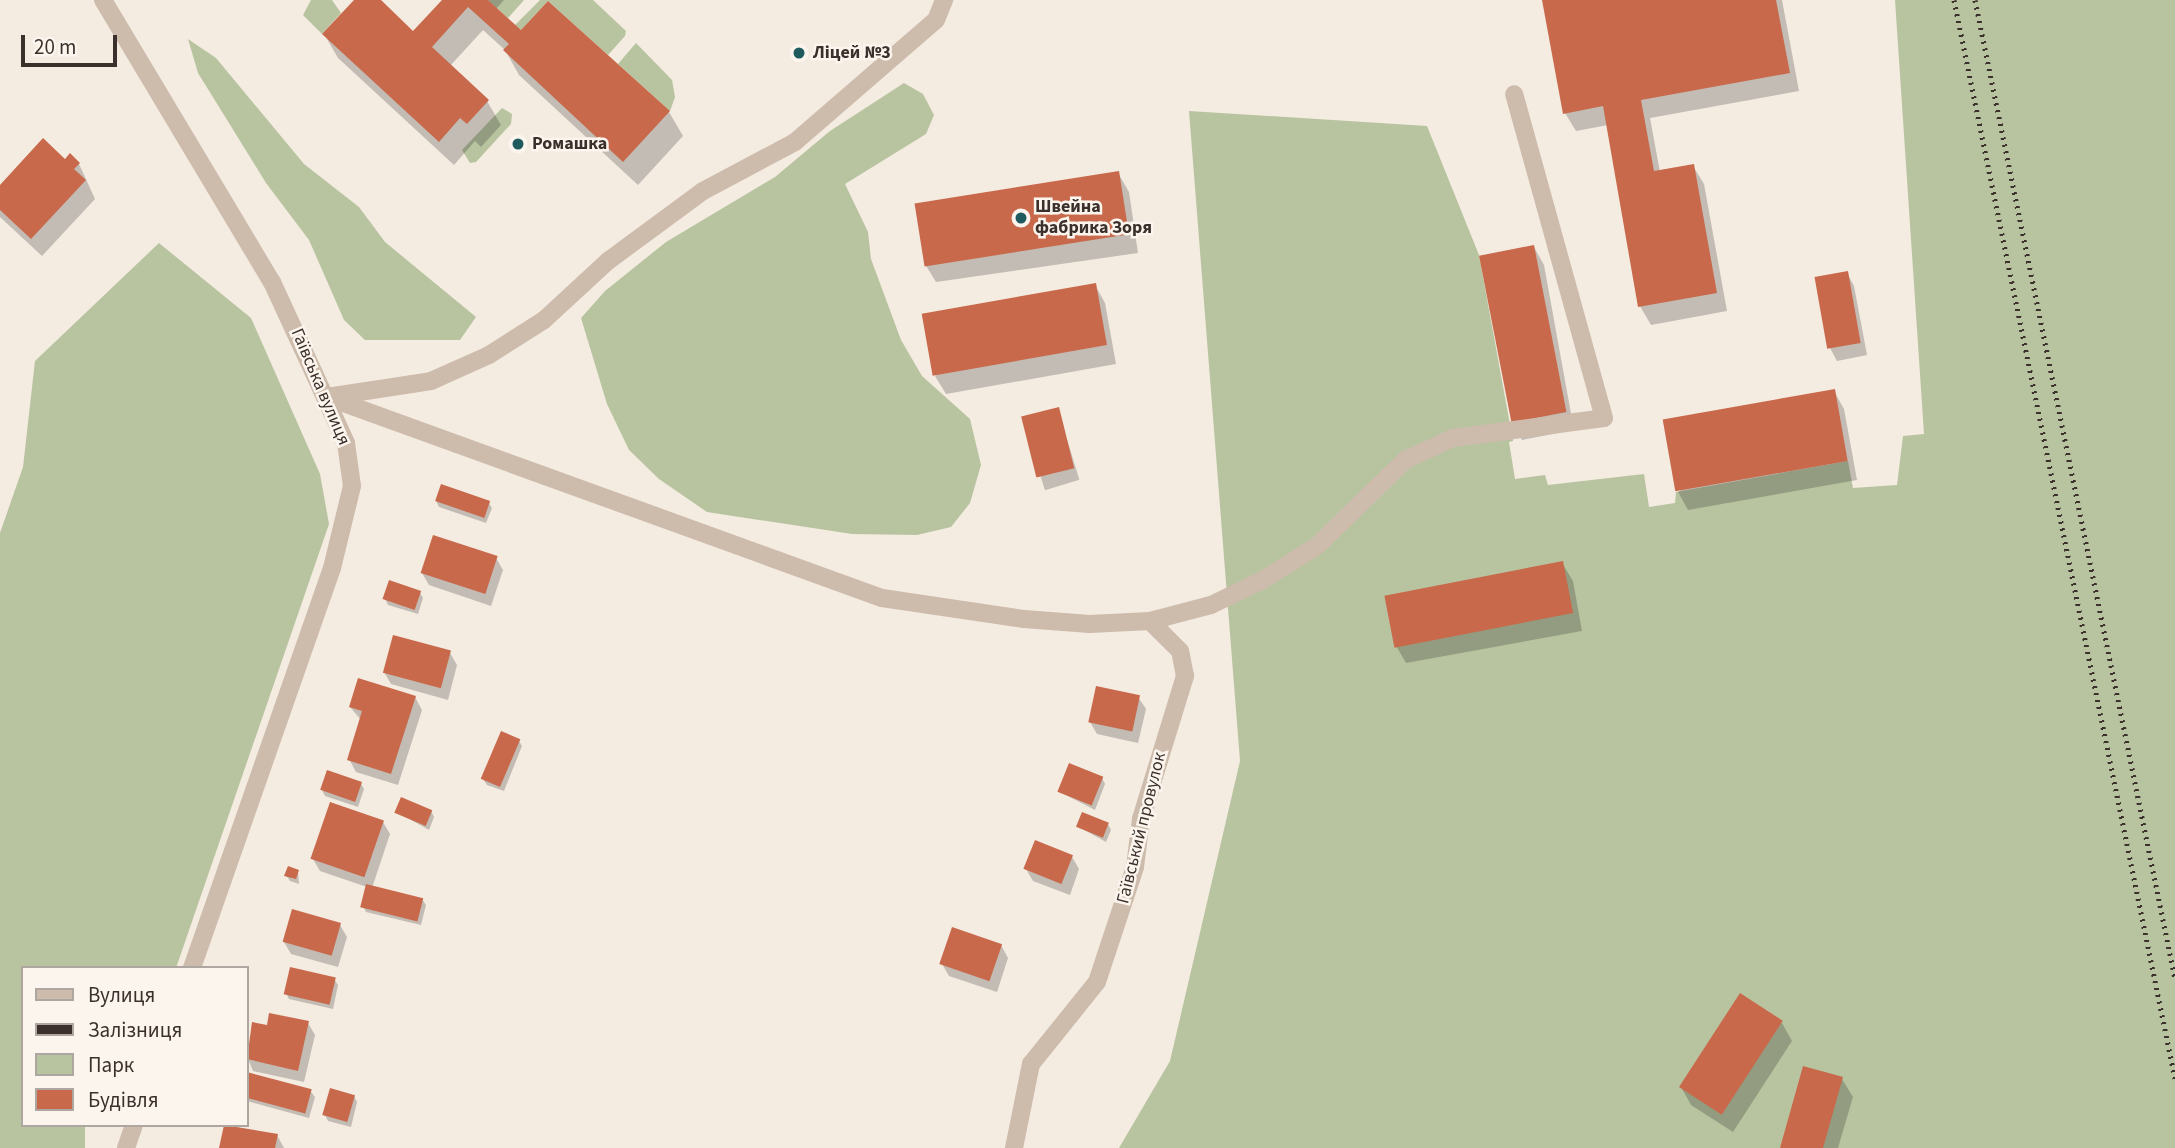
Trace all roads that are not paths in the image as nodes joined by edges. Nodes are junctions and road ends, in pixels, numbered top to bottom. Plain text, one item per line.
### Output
1 (103, 0) edge
2 (944, 0) edge
3 (958, 0) edge
4 (936, 19) junction
5 (1514, 94) dead end
6 (327, 397) junction
7 (1150, 621) junction
8 (193, 966) edge
9 (133, 1127) edge
10 (126, 1148) edge
11 (1014, 1148) edge

1 - 6 street, Гаївська вулиця
2 - 4 street
3 - 4 street
4 - 6 street
5 - 7 street
6 - 7 street
6 - 8 street, Гаївська вулиця
7 - 11 street, Гаївський провулок
9 - 10 street

